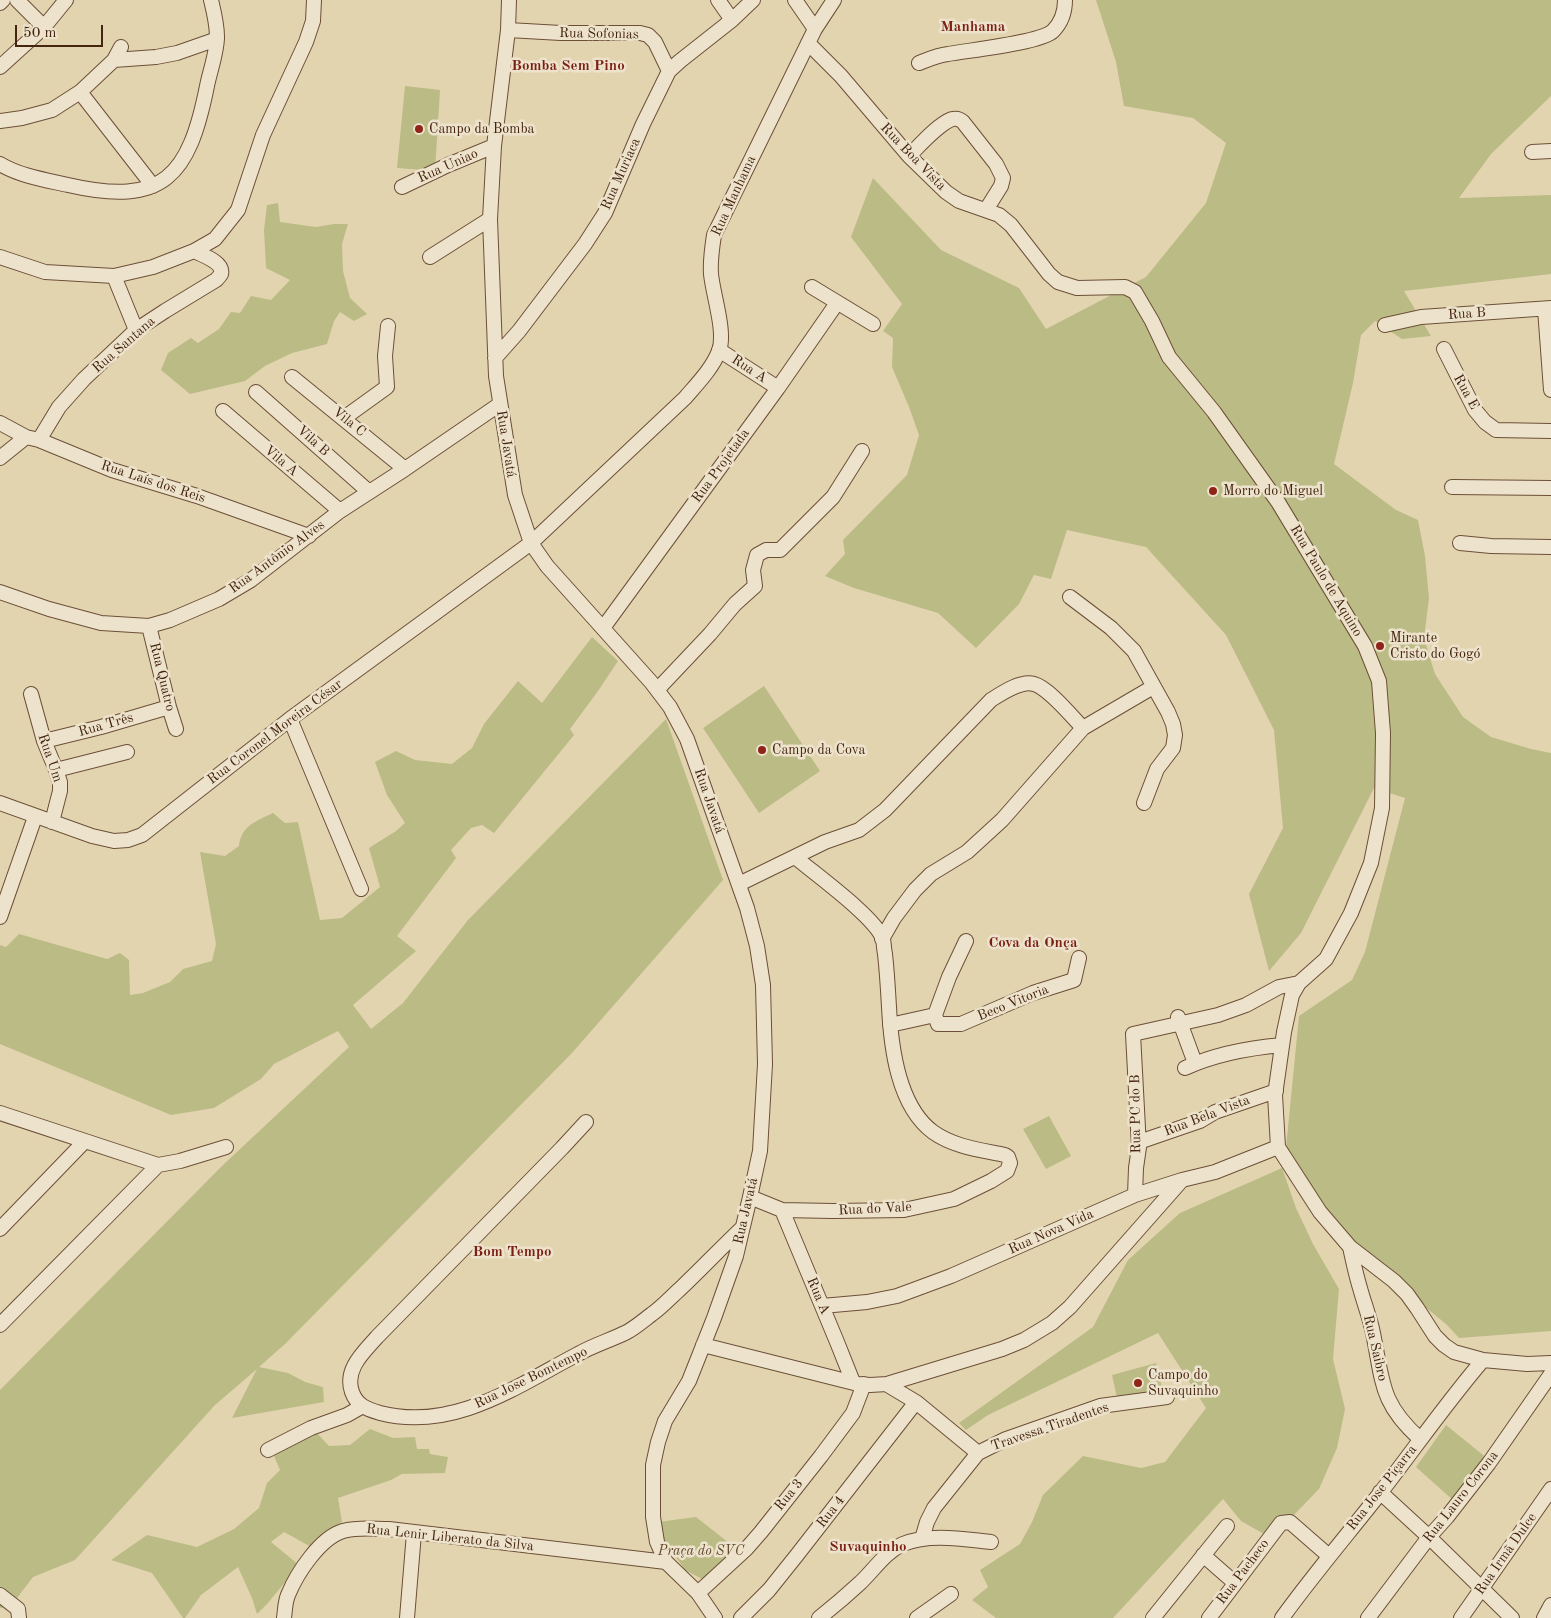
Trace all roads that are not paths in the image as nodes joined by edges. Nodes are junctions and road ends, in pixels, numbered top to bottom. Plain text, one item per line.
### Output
1 (3, 0) edge
2 (17, 0) edge
3 (66, 0) edge
4 (210, 0) edge
5 (314, 0) edge
6 (509, 0) edge
7 (718, 0) edge
8 (753, 0) edge
9 (795, 0) edge
10 (834, 0) edge
11 (1065, 0) edge
12 (0, 3) edge
13 (732, 20) junction
14 (44, 27) junction
15 (815, 28) junction
16 (508, 30) junction
17 (217, 39) junction
18 (808, 43) junction
19 (120, 47) dead end
20 (114, 60) junction
21 (919, 63) dead end
22 (0, 66) edge
23 (669, 71) junction
24 (80, 92) junction
25 (0, 121) edge
26 (494, 146) junction
27 (1551, 151) edge
28 (1532, 152) dead end
29 (909, 156) junction
30 (0, 164) edge
31 (153, 186) junction
32 (402, 187) dead end
33 (986, 210) junction
34 (490, 219) junction
35 (194, 251) junction
36 (0, 257) edge
37 (430, 258) dead end
38 (114, 276) junction
39 (812, 287) dead end
40 (1077, 288) joint
41 (837, 303) junction
42 (1548, 309) edge
43 (873, 324) dead end
44 (388, 326) dead end
45 (1385, 326) dead end
46 (136, 330) junction
47 (1444, 349) dead end
48 (720, 350) junction
49 (495, 358) junction
50 (1550, 366) edge
51 (292, 377) dead end
52 (778, 388) junction
53 (1551, 390) edge
54 (256, 392) dead end
55 (500, 404) junction
56 (223, 411) dead end
57 (344, 418) junction
58 (0, 423) edge
59 (1551, 431) edge
60 (32, 438) junction
61 (862, 450) dead end
62 (0, 458) edge
63 (406, 469) junction
64 (1452, 487) dead end
65 (1551, 488) edge
66 (368, 491) junction
67 (340, 511) junction
68 (309, 536) junction
69 (531, 543) junction
70 (1460, 543) dead end
71 (1551, 547) edge
72 (0, 592) edge
73 (1070, 597) dead end
74 (149, 626) junction
75 (603, 628) junction
76 (1153, 687) junction
77 (657, 690) junction
78 (31, 694) dead end
79 (168, 707) junction
80 (290, 719) junction
81 (1083, 728) junction
82 (176, 729) dead end
83 (44, 741) junction
84 (128, 752) dead end
85 (56, 770) junction
86 (1144, 802) dead end
87 (0, 803) edge
88 (35, 816) junction
89 (52, 822) junction
90 (795, 857) junction
91 (738, 884) junction
92 (361, 889) dead end
93 (0, 917) edge
94 (882, 938) junction
95 (966, 941) dead end
96 (1079, 958) dead end
97 (1299, 983) junction
98 (935, 1015) junction
99 (1179, 1020) junction
100 (890, 1025) junction
101 (1282, 1045) junction
102 (1276, 1090) junction
103 (0, 1113) edge
104 (586, 1122) dead end
105 (84, 1142) junction
106 (1139, 1142) junction
107 (226, 1147) dead end
108 (1278, 1147) junction
109 (158, 1165) junction
110 (1182, 1180) junction
111 (1135, 1195) junction
112 (750, 1197) junction
113 (782, 1210) junction
114 (742, 1228) junction
115 (0, 1229) edge
116 (1350, 1247) junction
117 (822, 1306) junction
118 (0, 1325) edge
119 (704, 1345) junction
120 (1483, 1360) junction
121 (1551, 1363) edge
122 (1551, 1374) edge
123 (858, 1383) junction
124 (886, 1384) junction
125 (1167, 1397) dead end
126 (916, 1402) junction
127 (362, 1407) junction
128 (1420, 1439) junction
129 (268, 1450) dead end
130 (978, 1453) junction
131 (1551, 1489) edge
132 (1380, 1492) junction
133 (1227, 1526) dead end
134 (414, 1533) junction
135 (1429, 1536) junction
136 (922, 1539) junction
137 (990, 1542) dead end
138 (1203, 1555) junction
139 (1329, 1556) junction
140 (666, 1562) junction
141 (1235, 1583) junction
142 (1482, 1587) junction
143 (698, 1593) junction
144 (951, 1594) dead end
145 (0, 1595) edge
146 (1551, 1605) edge
147 (19, 1618) edge
148 (284, 1618) edge
149 (406, 1618) edge
150 (715, 1618) edge
151 (741, 1618) edge
152 (819, 1618) edge
153 (918, 1618) edge
154 (1153, 1618) edge
155 (1209, 1618) edge
156 (1282, 1618) edge
157 (1368, 1618) edge
158 (1461, 1618) edge
159 (1512, 1618) edge
160 (1544, 1618) edge

1 - 12 street
2 - 14 street
3 - 14 street
4 - 17 street
5 - 35 street
6 - 16 street, Rua Javatá
7 - 13 street
8 - 13 street, Rua Muriaca
9 - 15 street
10 - 15 street, Rua Manhama
11 - 21 street
13 - 23 street, Rua Muriaca
14 - 22 street
15 - 18 street, Rua Manhama
16 - 23 street, Rua Sofonias
16 - 26 street, Rua Javatá
17 - 20 street
17 - 31 street
18 - 29 street, Rua Boa Vista
18 - 48 street, Rua Manhama
19 - 20 street
20 - 24 street
23 - 49 street, Rua Muriaca
24 - 25 street
24 - 31 street
26 - 32 street, Rua Uniao
26 - 34 street, Rua Javatá
27 - 28 street
29 - 33 street, Rua Boa Vista
29 - 33 street
30 - 31 street
33 - 40 street, Rua Boa Vista
34 - 37 street
34 - 49 street, Rua Javatá
35 - 38 street
35 - 46 street, Rua Santana
36 - 38 street
38 - 46 street
39 - 41 street
40 - 97 street, Rua Paulo de Aquino
41 - 43 street
41 - 52 street, Rua Projetada
42 - 45 street, Rua B
42 - 50 street
44 - 57 street
46 - 60 street, Rua Santana
47 - 59 street, Rua E
48 - 52 street, Rua A
48 - 69 street
49 - 55 street, Rua Javatá
50 - 53 street
51 - 57 street, Vila C
52 - 75 street, Rua Projetada
54 - 66 street, Vila B
55 - 63 street, Rua Antônio Alves
55 - 69 street, Rua Javatá
56 - 67 street, Vila A
57 - 63 street, Vila C
58 - 60 street, Rua Laís dos Reis
60 - 62 street, Rua Santana
60 - 68 street, Rua Laís dos Reis
61 - 77 street
63 - 66 street, Rua Antônio Alves
64 - 65 street
66 - 67 street, Rua Antônio Alves
67 - 68 street, Rua Antônio Alves
68 - 74 street, Rua Antônio Alves
69 - 75 street, Rua Javatá
69 - 80 street, Rua Coronel Moreira César
70 - 71 street
72 - 74 street, Rua Antônio Alves
73 - 76 street
74 - 79 street, Rua Quatro
75 - 77 street, Rua Javatá
76 - 81 street
76 - 86 street
77 - 91 street, Rua Javatá
78 - 83 street, Rua Um
79 - 82 street, Rua Quatro
79 - 83 street, Rua Três
80 - 89 street, Rua Coronel Moreira César
80 - 92 street
81 - 90 street
81 - 94 street
83 - 85 street, Rua Um
84 - 85 street
85 - 89 street, Rua Um
87 - 88 street, Rua Coronel Moreira César
88 - 89 street, Rua Coronel Moreira César
88 - 93 street
90 - 91 street
90 - 94 street
91 - 112 street, Rua Javatá
94 - 100 street
95 - 98 street
96 - 98 street, Beco Vitoria
97 - 99 street
97 - 101 street, Rua Paulo de Aquino
98 - 100 street
99 - 101 street
99 - 106 street, Rua PC do B
100 - 113 street, Rua do Vale
101 - 102 street, Rua Paulo de Aquino
102 - 106 street, Rua Bela Vista
102 - 108 street, Rua Paulo de Aquino
103 - 105 street
104 - 127 street
105 - 109 street
105 - 115 street
106 - 111 street, Rua PC do B
107 - 109 street
108 - 110 street, Rua Nova Vida
108 - 116 street
109 - 118 street
110 - 111 street, Rua Nova Vida
110 - 124 street
111 - 117 street, Rua Nova Vida
112 - 113 street, Rua do Vale
112 - 114 street, Rua Javatá
113 - 117 street, Rua A
114 - 119 street, Rua Javatá
114 - 127 street, Rua Jose Bomtempo
116 - 120 street
116 - 128 street, Rua Saibro
117 - 123 street, Rua A
119 - 123 street
119 - 140 street, Rua Javatá
120 - 121 street
120 - 128 street, Rua Jose Piçarra
122 - 135 street, Rua Lauro Corona
123 - 124 street
123 - 143 street, Rua 3
124 - 126 street
125 - 130 street, Travessa Tiradentes
126 - 130 street
126 - 151 street, Rua 4
127 - 129 street
128 - 132 street, Rua Jose Piçarra
130 - 136 street, Travessa Tiradentes
131 - 142 street, Rua Irmã Dulce
132 - 135 street
132 - 139 street, Rua Jose Piçarra
133 - 138 street
134 - 140 street, Rua Lenir Liberato da Silva
134 - 148 street, Rua Lenir Liberato da Silva
134 - 149 street
135 - 142 street
135 - 157 street, Rua Lauro Corona
136 - 137 street
136 - 152 street
138 - 141 street
138 - 154 street
139 - 141 street, Rua Pacheco
139 - 156 street, Rua Jose Piçarra
140 - 143 street, Rua Javatá
141 - 155 street, Rua Pacheco
142 - 158 street, Rua Irmã Dulce
142 - 159 street
143 - 150 street, Rua Javatá
144 - 153 street
145 - 147 street
146 - 160 street

